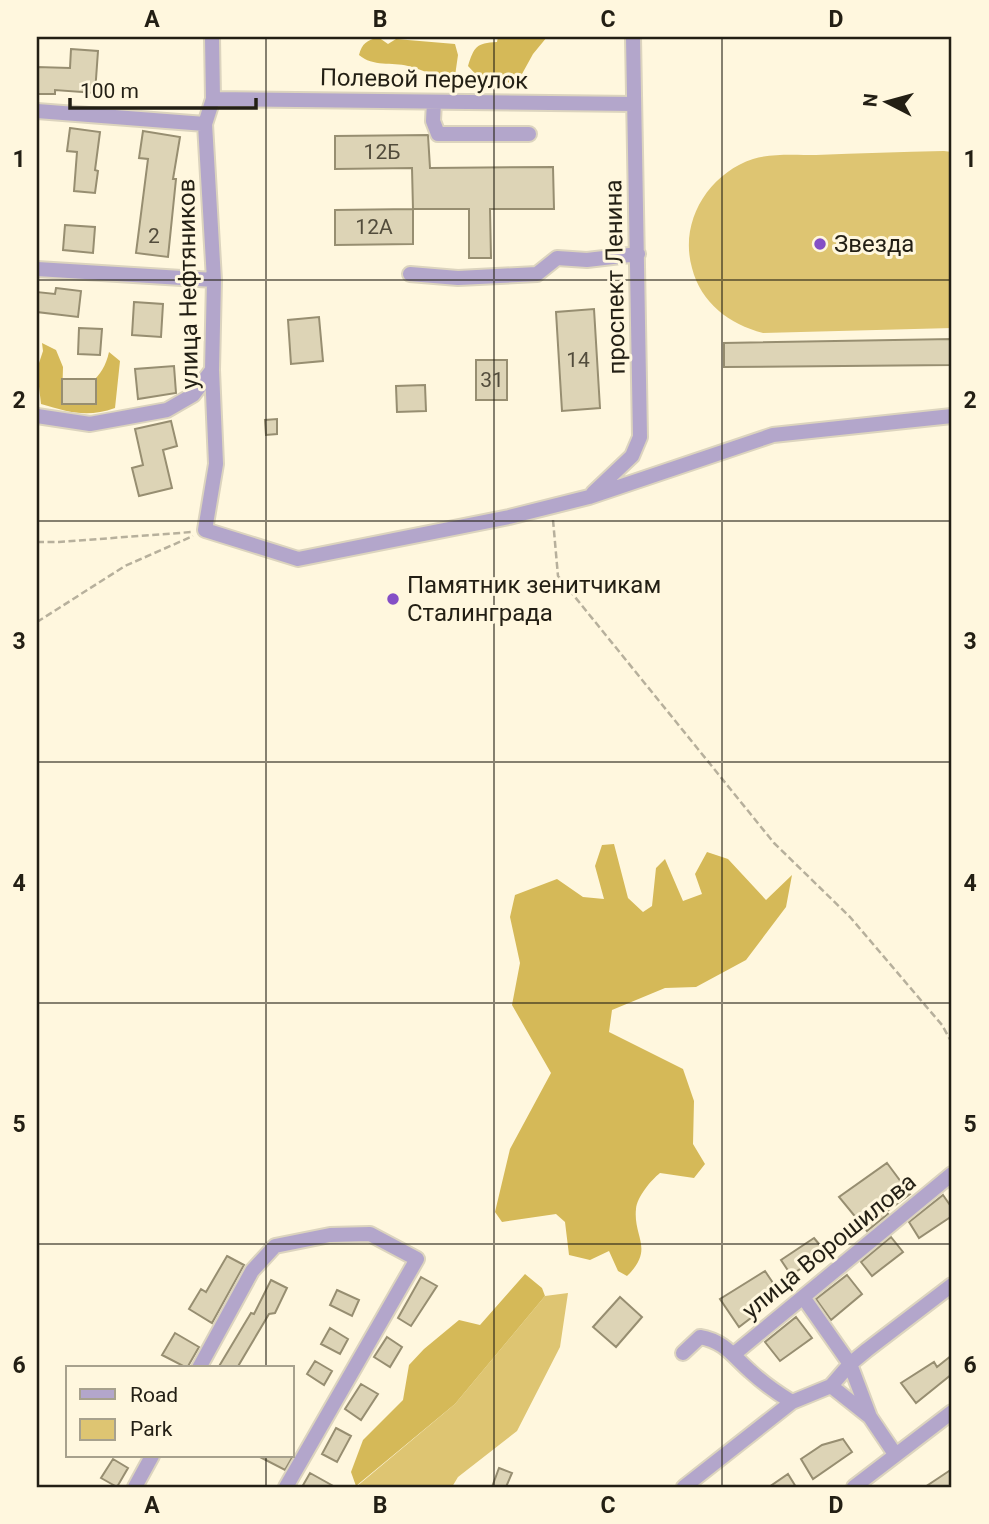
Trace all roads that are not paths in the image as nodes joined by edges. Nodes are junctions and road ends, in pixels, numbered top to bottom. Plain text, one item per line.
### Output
1 (212, 37) edge
2 (633, 37) edge
3 (213, 99) junction
4 (434, 102) junction
5 (634, 104) junction
6 (37, 111) edge
7 (205, 124) junction
8 (528, 134) dead end
9 (638, 254) junction
10 (37, 269) edge
11 (410, 274) dead end
12 (214, 280) junction
13 (212, 370) junction
14 (952, 415) edge
15 (37, 416) edge
16 (590, 497) junction
17 (952, 1174) edge
18 (952, 1285) edge
19 (803, 1297) junction
20 (682, 1353) dead end
21 (734, 1354) junction
22 (850, 1364) junction
23 (200, 1366) edge
24 (831, 1386) junction
25 (792, 1402) junction
26 (952, 1412) edge
27 (870, 1417) junction
28 (895, 1454) junction
29 (151, 1458) edge
30 (135, 1487) edge
31 (286, 1487) edge
32 (684, 1487) edge
33 (854, 1487) edge

1 - 3 street, улица Нефтяников
2 - 5 street, проспект Ленина
3 - 4 street, Полевой переулок
3 - 7 street, улица Нефтяников
4 - 5 street, Полевой переулок
4 - 8 street
5 - 9 street, проспект Ленина
6 - 7 street
7 - 12 street, улица Нефтяников
9 - 11 street
9 - 16 street, проспект Ленина
10 - 12 street
12 - 13 street, улица Нефтяников
13 - 15 street
13 - 16 street, улица Нефтяников
14 - 16 street
17 - 19 street, улица Ворошилова
18 - 22 street
19 - 21 street, улица Ворошилова
19 - 22 street
20 - 21 street
21 - 25 street
22 - 24 street
22 - 27 street
23 - 31 street
24 - 25 street
24 - 27 street
25 - 32 street
26 - 28 street
27 - 28 street
28 - 33 street
29 - 30 street

